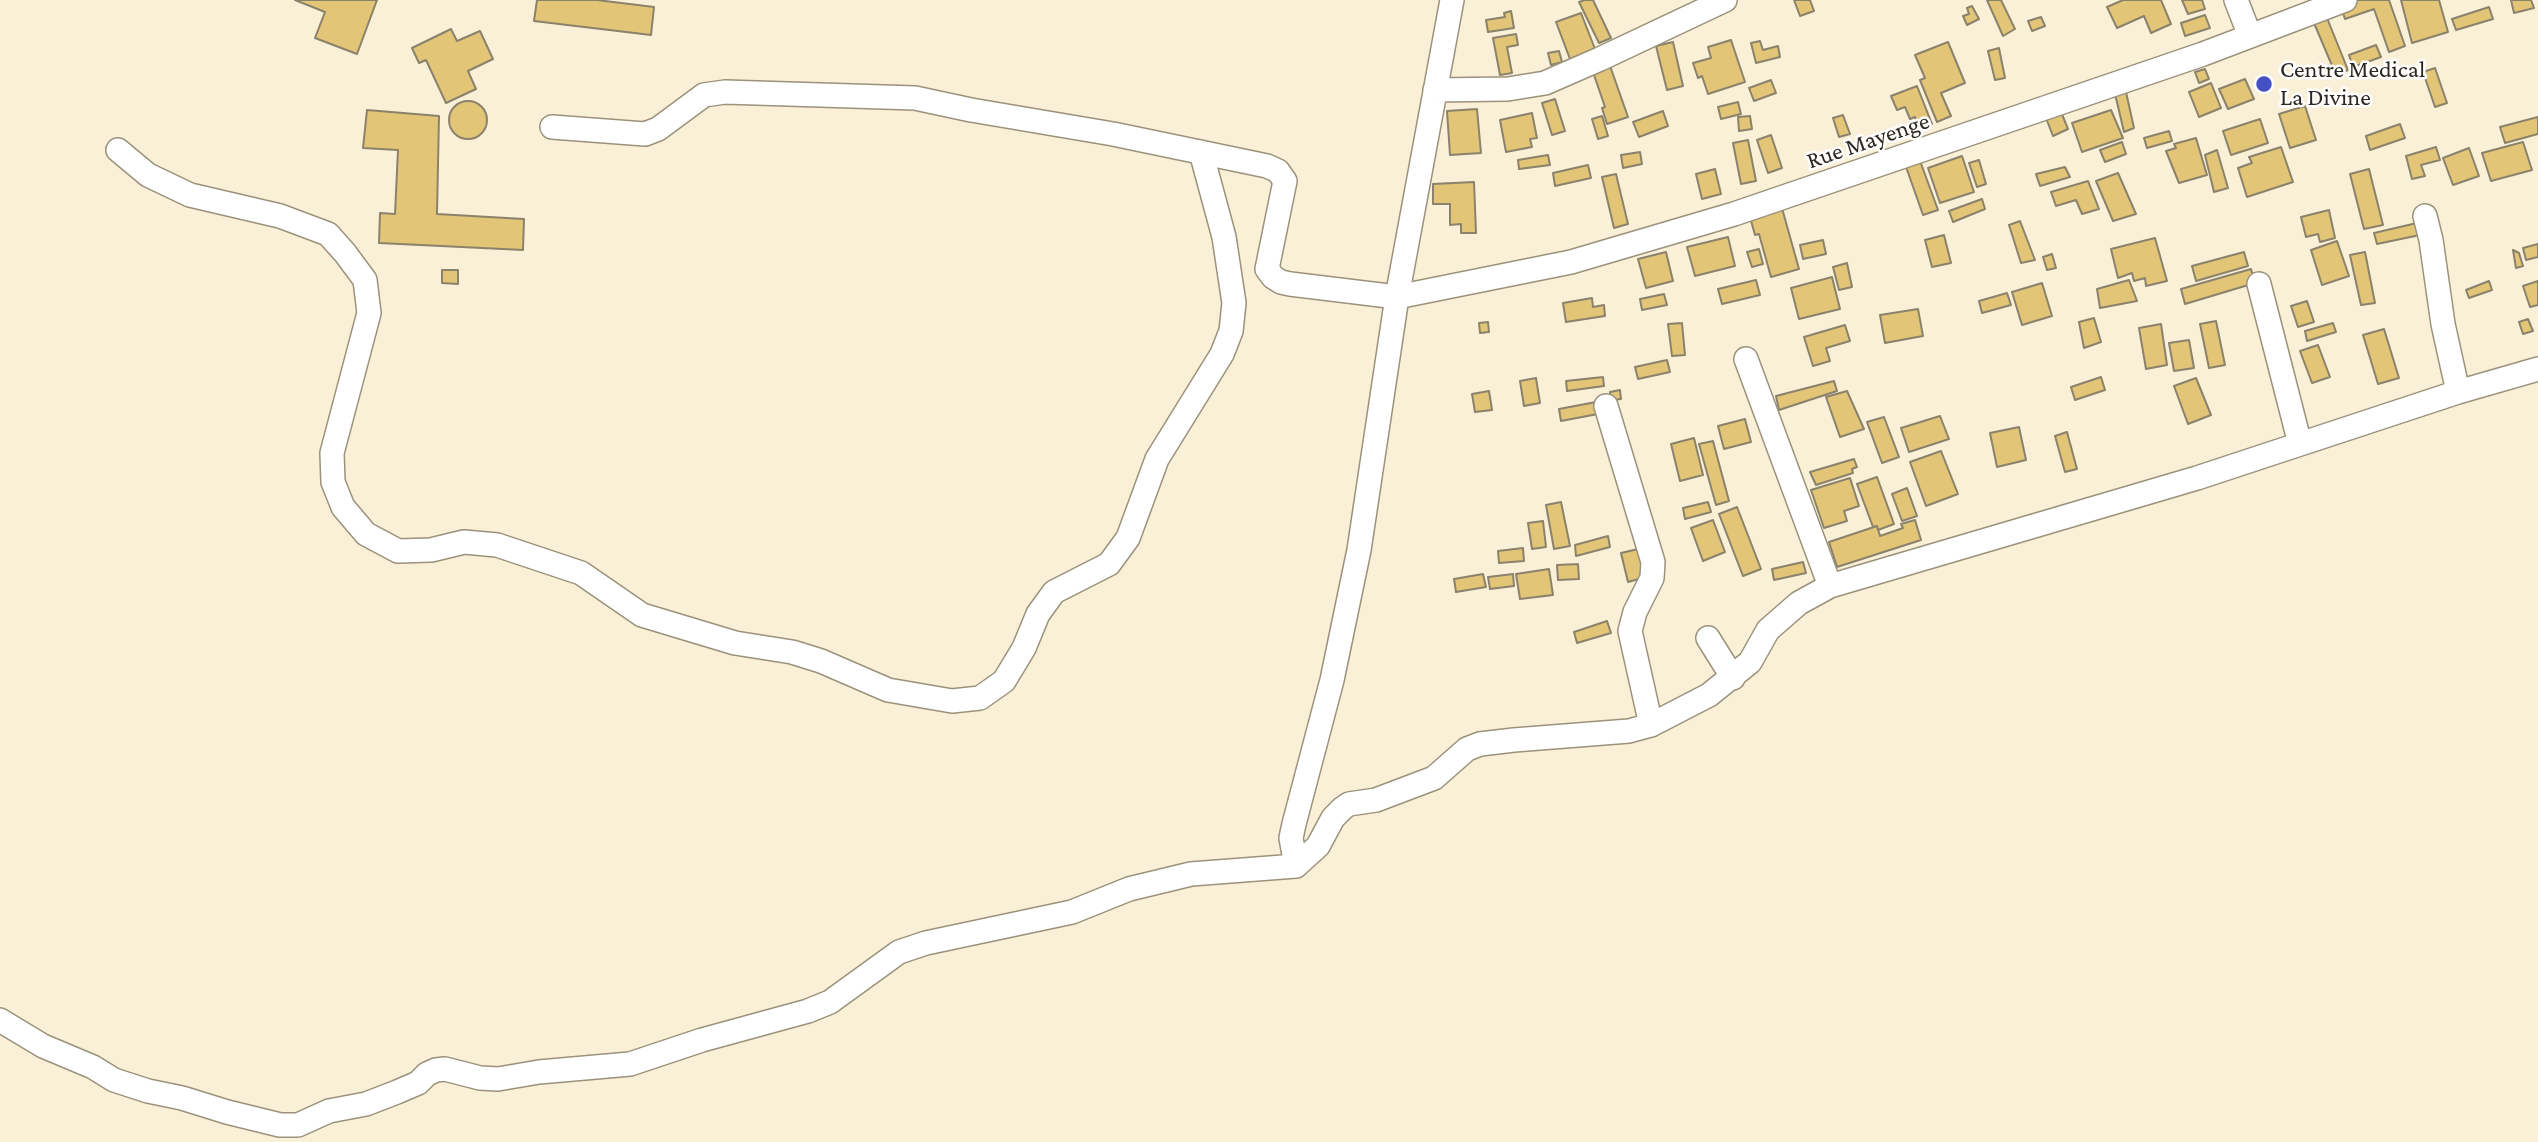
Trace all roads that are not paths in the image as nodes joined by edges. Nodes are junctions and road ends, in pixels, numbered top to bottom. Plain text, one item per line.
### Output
1 (1452, 0) edge
2 (1725, 0) edge
3 (2236, 0) edge
4 (2345, 0) edge
5 (2250, 36) junction
6 (1434, 90) junction
7 (552, 127) dead end
8 (118, 150) dead end
9 (1201, 152) junction
10 (2425, 216) dead end
11 (2259, 284) dead end
12 (1397, 298) junction
13 (1746, 359) dead end
14 (2538, 369) edge
15 (2458, 391) junction
16 (1606, 406) dead end
17 (2300, 444) junction
18 (1830, 586) junction
19 (1708, 638) dead end
20 (1733, 678) junction
21 (1651, 725) junction
22 (1296, 866) junction
23 (0, 1020) edge

1 - 6 street
2 - 6 street
3 - 5 street
4 - 5 street, Rue Mayenge
5 - 12 street, Rue Mayenge
6 - 12 street
7 - 9 street
8 - 9 street
9 - 12 street, Rue Mayenge
10 - 15 street
11 - 17 street
12 - 22 street
13 - 18 street
14 - 15 street
15 - 17 street
16 - 21 street
17 - 18 street
18 - 20 street
19 - 20 street
20 - 21 street
21 - 22 street
22 - 23 street

